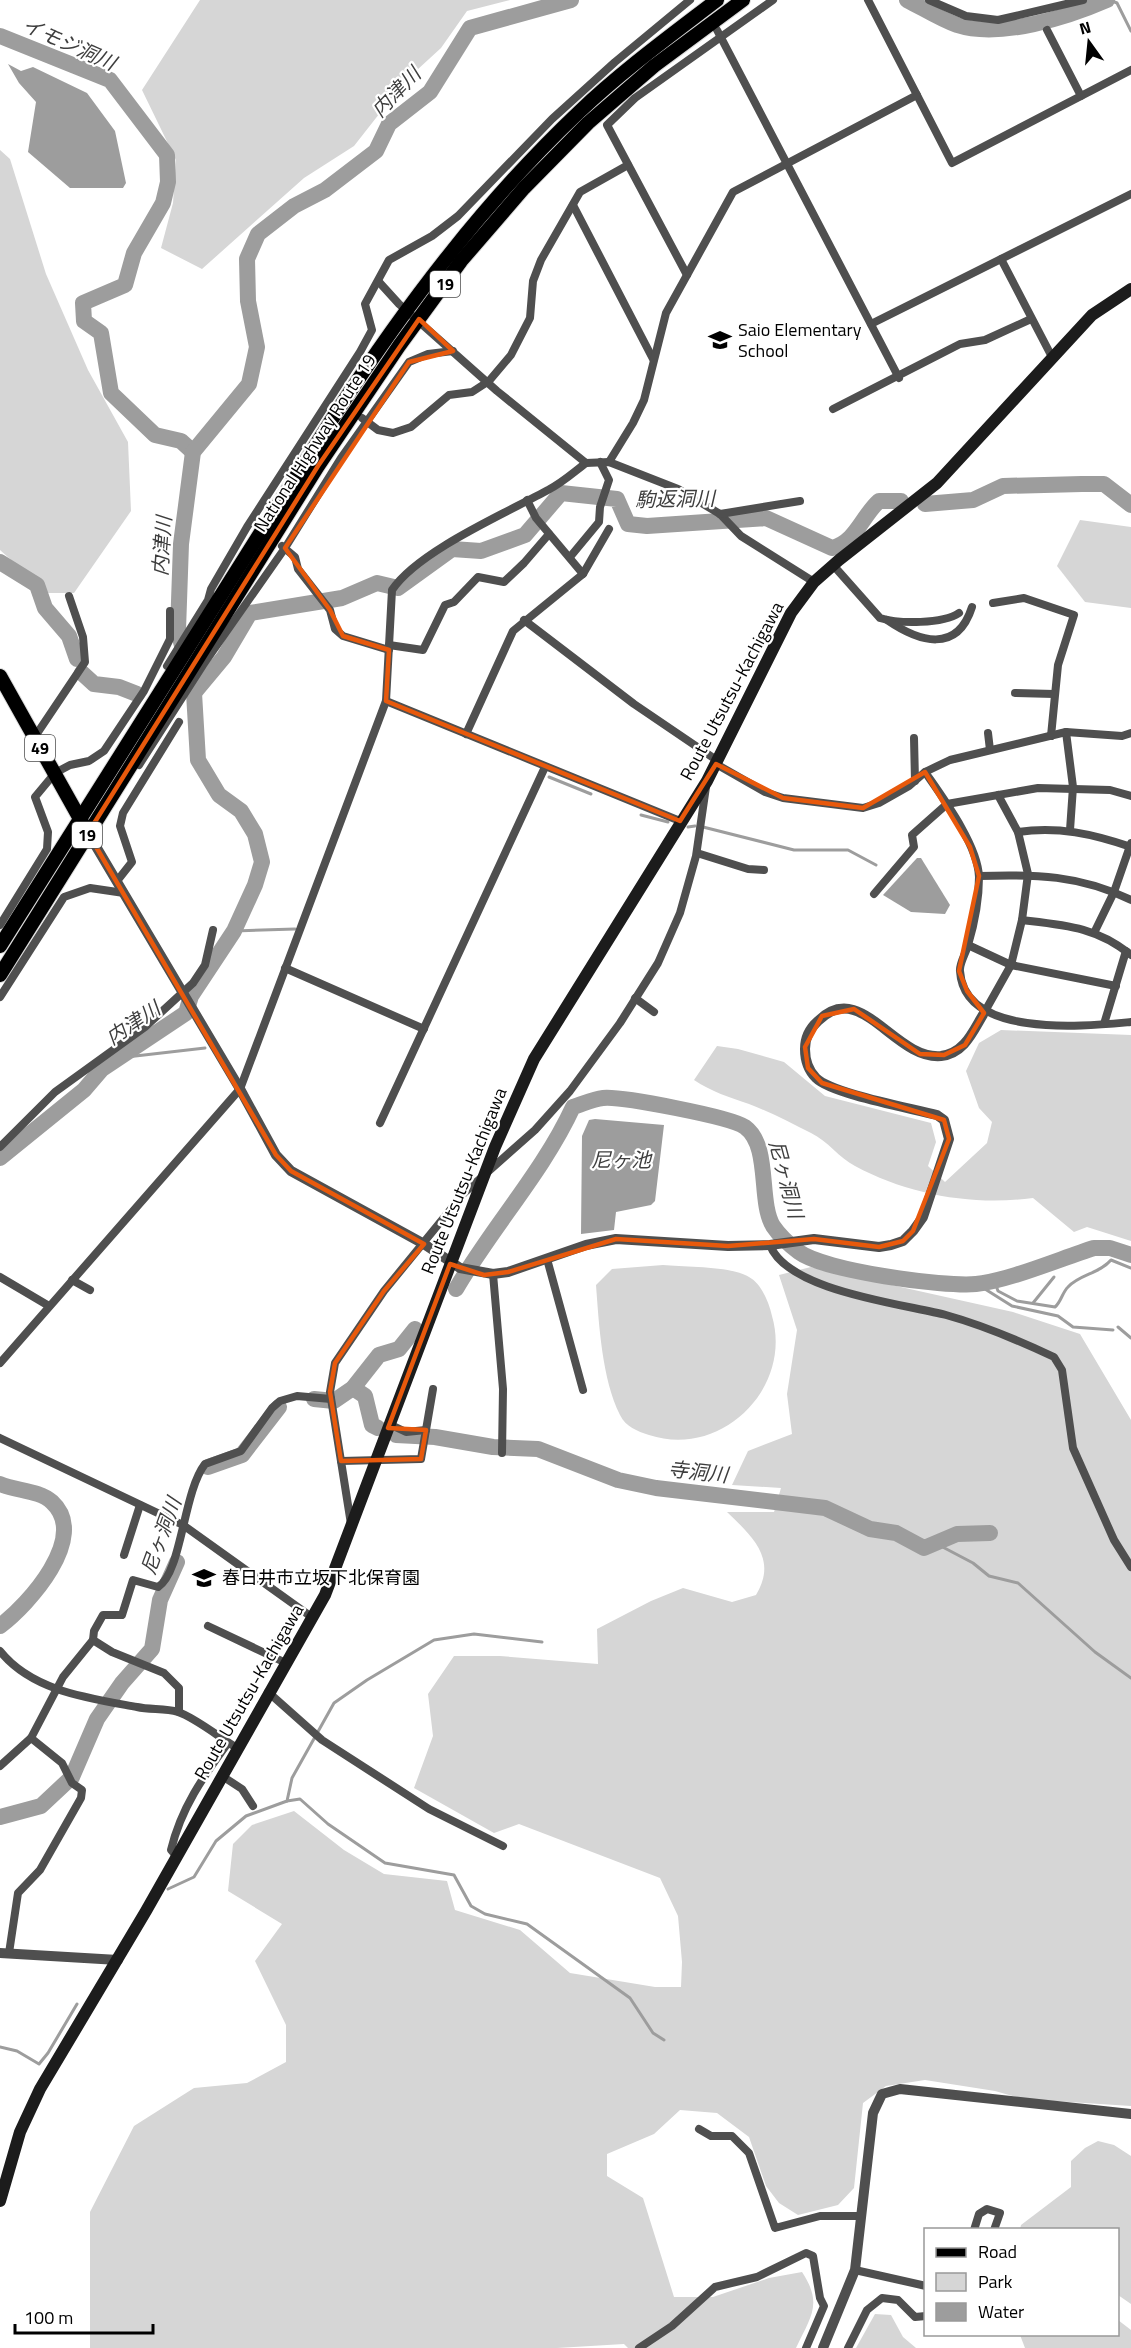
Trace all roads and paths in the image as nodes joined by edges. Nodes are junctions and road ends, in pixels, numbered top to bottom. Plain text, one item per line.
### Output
1 (717, 0) edge
2 (743, 0) edge
3 (773, 0) edge
4 (868, 0) edge
5 (929, 0) edge
6 (1083, 0) edge
7 (694, 2) edge
8 (1047, 30) dead end
9 (720, 33) junction
10 (1131, 70) edge
11 (917, 95) junction
12 (1081, 96) junction
13 (787, 162) junction
14 (628, 165) junction
15 (1131, 194) edge
16 (573, 205) junction
17 (1001, 259) junction
18 (687, 275) junction
19 (379, 282) junction
20 (1131, 289) edge
21 (407, 310) junction
22 (418, 319) junction
23 (1031, 319) junction
24 (871, 324) junction
25 (453, 351) junction
26 (1052, 357) junction
27 (653, 359) junction
28 (899, 378) junction
29 (489, 381) junction
30 (833, 409) dead end
31 (364, 420) junction
32 (604, 462) junction
33 (586, 463) junction
34 (527, 500) junction
35 (800, 501) dead end
36 (720, 514) junction
37 (609, 529) dead end
38 (548, 534) junction
39 (283, 547) junction
40 (570, 557) junction
41 (833, 565) junction
42 (583, 574) junction
43 (814, 582) junction
44 (69, 596) dead end
45 (993, 603) dead end
46 (972, 607) dead end
47 (170, 611) dead end
48 (959, 613) dead end
49 (524, 620) junction
50 (887, 620) junction
51 (212, 623) junction
52 (389, 647) junction
53 (168, 671) junction
54 (0, 676) edge
55 (1015, 693) dead end
56 (1054, 694) junction
57 (386, 701) junction
58 (179, 722) dead end
59 (1066, 732) junction
60 (988, 733) dead end
61 (1131, 733) edge
62 (466, 734) junction
63 (1051, 736) junction
64 (34, 738) junction
65 (914, 738) dead end
66 (990, 750) junction
67 (717, 763) junction
68 (139, 765) dead end
69 (545, 767) junction
70 (925, 772) junction
71 (55, 773) junction
72 (707, 781) junction
73 (915, 781) junction
74 (1073, 787) junction
75 (998, 795) junction
76 (1131, 796) edge
77 (947, 804) junction
78 (81, 820) junction
79 (680, 821) junction
80 (1070, 830) junction
81 (1018, 831) junction
82 (88, 833) junction
83 (1131, 845) edge
84 (697, 853) junction
85 (764, 870) dead end
86 (1028, 874) junction
87 (979, 876) junction
88 (117, 881) junction
89 (1114, 892) junction
90 (124, 893) junction
91 (874, 894) dead end
92 (1131, 900) edge
93 (1022, 920) junction
94 (0, 925) edge
95 (213, 930) dead end
96 (1095, 931) junction
97 (968, 945) junction
98 (0, 946) edge
99 (1129, 953) edge
100 (1011, 965) junction
101 (285, 968) junction
102 (0, 975) edge
103 (1116, 986) junction
104 (182, 993) junction
105 (0, 997) edge
106 (635, 998) junction
107 (654, 1012) dead end
108 (984, 1013) junction
109 (1131, 1022) edge
110 (1104, 1024) junction
111 (424, 1029) junction
112 (240, 1089) junction
113 (380, 1123) dead end
114 (0, 1147) edge
115 (484, 1174) junction
116 (424, 1244) junction
117 (770, 1245) junction
118 (547, 1259) junction
119 (460, 1268) junction
120 (493, 1274) junction
121 (0, 1277) edge
122 (72, 1280) junction
123 (90, 1290) dead end
124 (50, 1306) junction
125 (0, 1363) edge
126 (433, 1389) dead end
127 (583, 1390) dead end
128 (331, 1399) junction
129 (389, 1424) junction
130 (426, 1430) junction
131 (0, 1437) edge
132 (502, 1453) dead end
133 (376, 1458) junction
134 (341, 1461) junction
135 (140, 1505) junction
136 (183, 1525) junction
137 (351, 1526) junction
138 (124, 1555) dead end
139 (1131, 1567) edge
140 (313, 1618) junction
141 (208, 1626) dead end
142 (93, 1640) junction
143 (0, 1651) edge
144 (286, 1663) junction
145 (57, 1689) junction
146 (268, 1692) junction
147 (179, 1712) junction
148 (31, 1737) junction
149 (232, 1745) junction
150 (0, 1766) edge
151 (222, 1776) junction
152 (253, 1806) dead end
153 (504, 1846) dead end
154 (177, 1857) junction
155 (5, 1953) edge
156 (118, 1960) junction
157 (1131, 2114) edge
158 (699, 2129) dead end
159 (0, 2201) edge
160 (860, 2216) junction
161 (974, 2228) edge
162 (994, 2228) edge
163 (855, 2270) junction
164 (924, 2286) edge
165 (924, 2316) edge
166 (639, 2348) edge
167 (806, 2348) edge
168 (822, 2348) edge
169 (848, 2348) edge

1 - 21 main road, National Highway Route 19 / 19
2 - 22 main road, National Highway Route 19 / 19
3 - 9 street
4 - 11 street
5 - 6 street
7 - 19 street
8 - 12 street
9 - 13 street
9 - 14 street
10 - 12 street
11 - 12 street
11 - 13 street
13 - 18 street
13 - 24 street
14 - 16 street
14 - 18 street
15 - 17 street
16 - 27 street
16 - 29 street
17 - 23 street
17 - 24 street
18 - 27 street
19 - 21 street
19 - 53 street
20 - 26 main road, Route Utsutsu-Kachigawa
21 - 22 street
21 - 51 main road, National Highway Route 19 / 19
22 - 25 street
22 - 51 main road, National Highway Route 19 / 19
23 - 26 street
23 - 28 street
24 - 28 street
25 - 29 street
25 - 31 street
26 - 41 main road, Route Utsutsu-Kachigawa
27 - 32 street
28 - 30 street
29 - 31 street
29 - 33 street
31 - 39 street
32 - 33 street
32 - 36 street
32 - 40 street
33 - 34 street
34 - 38 street
34 - 52 street
35 - 36 street
36 - 43 street
37 - 42 street
38 - 40 street
38 - 52 street
39 - 52 street
39 - 68 street
40 - 42 street
41 - 43 main road, Route Utsutsu-Kachigawa
41 - 50 street
42 - 49 street
43 - 67 main road, Route Utsutsu-Kachigawa
44 - 64 street
45 - 56 street
46 - 50 street
47 - 71 street
48 - 50 street
49 - 62 street
49 - 67 street
51 - 53 main road, National Highway Route 19 / 19
51 - 82 main road, National Highway Route 19 / 19
52 - 57 street
53 - 78 main road, National Highway Route 19 / 19
54 - 64 main road, 49
55 - 56 street
56 - 63 street
57 - 62 street
57 - 101 street
58 - 88 street
59 - 61 street
59 - 63 street
59 - 74 street
60 - 66 street
62 - 69 street
63 - 66 street
64 - 71 main road, 49
65 - 73 street
66 - 70 street
67 - 72 main road, Route Utsutsu-Kachigawa
67 - 73 street
69 - 79 street
69 - 111 street
70 - 73 street
70 - 77 street
71 - 78 main road, 49
71 - 94 street
72 - 79 main road, Route Utsutsu-Kachigawa
72 - 84 street
74 - 75 street
74 - 76 street
74 - 80 street
75 - 77 street
75 - 81 street
77 - 87 street
77 - 91 street
78 - 82 main road, 49
78 - 98 main road, National Highway Route 19 / 19
79 - 115 main road, Route Utsutsu-Kachigawa
80 - 81 street
80 - 83 street
81 - 86 street
82 - 88 street
82 - 102 main road, National Highway Route 19 / 19
83 - 89 street
84 - 85 street
84 - 106 street
86 - 87 street
86 - 89 street
86 - 93 street
87 - 97 street
88 - 90 street
89 - 92 street
89 - 96 street
90 - 104 street
90 - 105 street
93 - 96 street
93 - 100 street
95 - 104 street
96 - 99 street
97 - 100 street
97 - 108 street
99 - 103 street
100 - 103 street
100 - 108 street
101 - 111 street
101 - 112 street
103 - 110 street
104 - 112 street
104 - 114 street
106 - 107 street
106 - 115 street
108 - 110 street
108 - 117 street
109 - 110 street
111 - 113 street
112 - 116 street
112 - 122 street
115 - 116 street
115 - 119 main road, Route Utsutsu-Kachigawa
116 - 119 street
116 - 128 street
117 - 118 street
117 - 139 street
118 - 120 street
118 - 127 street
119 - 120 street
119 - 129 main road, Route Utsutsu-Kachigawa
120 - 132 street
121 - 124 street
122 - 123 street
122 - 124 street
124 - 125 street
126 - 130 street
128 - 134 street
128 - 136 street
129 - 130 street
129 - 133 main road, Route Utsutsu-Kachigawa
130 - 133 street
131 - 135 street
133 - 134 street
133 - 137 main road, Route Utsutsu-Kachigawa
134 - 137 street
135 - 136 street
135 - 138 street
136 - 140 street
136 - 142 street
137 - 140 main road, Route Utsutsu-Kachigawa
140 - 144 main road, Route Utsutsu-Kachigawa
141 - 144 street
142 - 145 street
142 - 147 street
143 - 145 street
144 - 146 main road, Route Utsutsu-Kachigawa
145 - 147 street
145 - 148 street
146 - 149 main road, Route Utsutsu-Kachigawa
146 - 153 street
147 - 149 street
148 - 150 street
148 - 155 street
149 - 151 main road, Route Utsutsu-Kachigawa
149 - 154 street
151 - 152 street
151 - 154 main road, Route Utsutsu-Kachigawa
154 - 156 main road, Route Utsutsu-Kachigawa
155 - 156 street
156 - 159 main road, Route Utsutsu-Kachigawa
157 - 160 street
158 - 160 street
160 - 163 street
161 - 162 street
163 - 164 street
163 - 168 street
165 - 169 street
166 - 167 street

